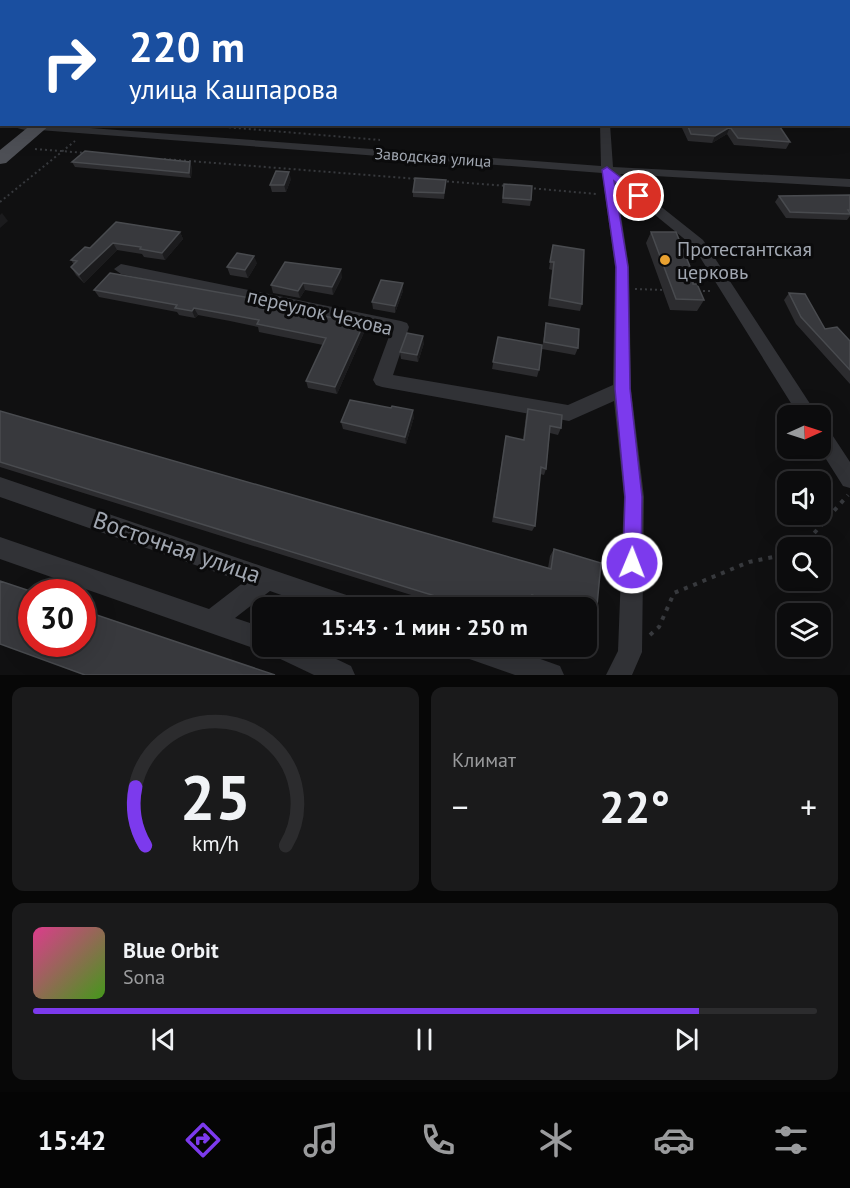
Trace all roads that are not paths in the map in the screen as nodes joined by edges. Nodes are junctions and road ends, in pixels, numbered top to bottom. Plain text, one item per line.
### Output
1 (41, 126) edge
2 (605, 126) edge
3 (0, 159) edge
4 (607, 170) junction
5 (850, 183) edge
6 (120, 269) dead end
7 (622, 389) junction
8 (802, 405) edge
9 (831, 450) edge
10 (850, 479) edge
11 (0, 487) edge
12 (0, 548) edge
13 (268, 578) junction
14 (322, 597) edge
15 (212, 621) junction
16 (252, 635) edge
17 (304, 657) edge
18 (498, 657) edge
19 (342, 675) edge
20 (550, 675) edge
21 (619, 675) edge

1 - 3 main road
1 - 4 street, Заводская улица
2 - 4 street
4 - 5 street, Заводская улица
4 - 7 street
4 - 8 street
6 - 7 street, переулок Чехова
7 - 21 street
9 - 10 street
11 - 13 street, Восточная улица
12 - 15 street
13 - 14 street, Восточная улица
13 - 15 street
15 - 16 street
17 - 19 street
18 - 20 street

